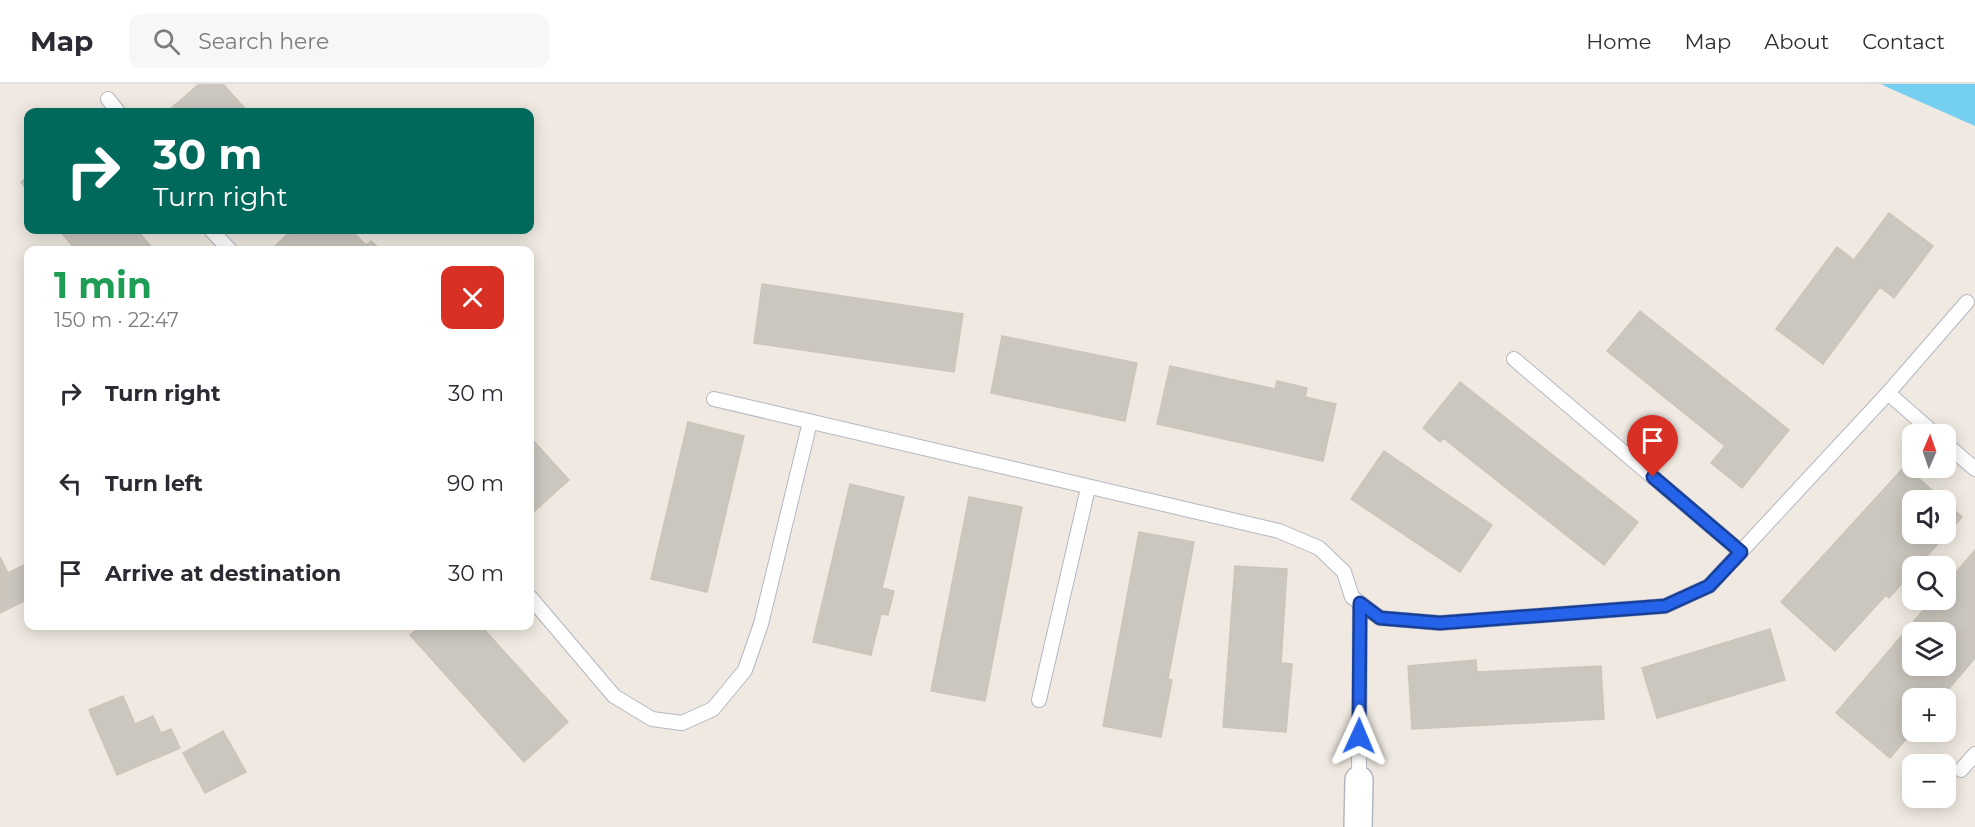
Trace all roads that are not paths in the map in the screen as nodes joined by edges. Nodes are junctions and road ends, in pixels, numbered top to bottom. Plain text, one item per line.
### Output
1 (108, 99) dead end
2 (115, 108) edge
3 (215, 234) edge
4 (226, 246) edge
5 (1967, 302) dead end
6 (1514, 359) dead end
7 (1888, 393) junction
8 (714, 399) dead end
9 (810, 422) junction
10 (1923, 424) edge
11 (1956, 453) edge
12 (1975, 469) edge
13 (1088, 488) junction
14 (1741, 552) junction
15 (534, 602) edge
16 (1360, 603) junction
17 (1039, 700) dead end
18 (1975, 754) edge
19 (1961, 770) dead end
20 (1359, 780) joint
21 (1358, 827) edge

1 - 2 lane
3 - 4 lane
5 - 7 lane
6 - 14 lane
7 - 10 lane
7 - 14 lane
8 - 9 lane
9 - 13 lane
9 - 15 lane
11 - 12 lane
13 - 16 lane
13 - 17 lane
14 - 16 lane
16 - 20 lane
18 - 19 lane
20 - 21 street

